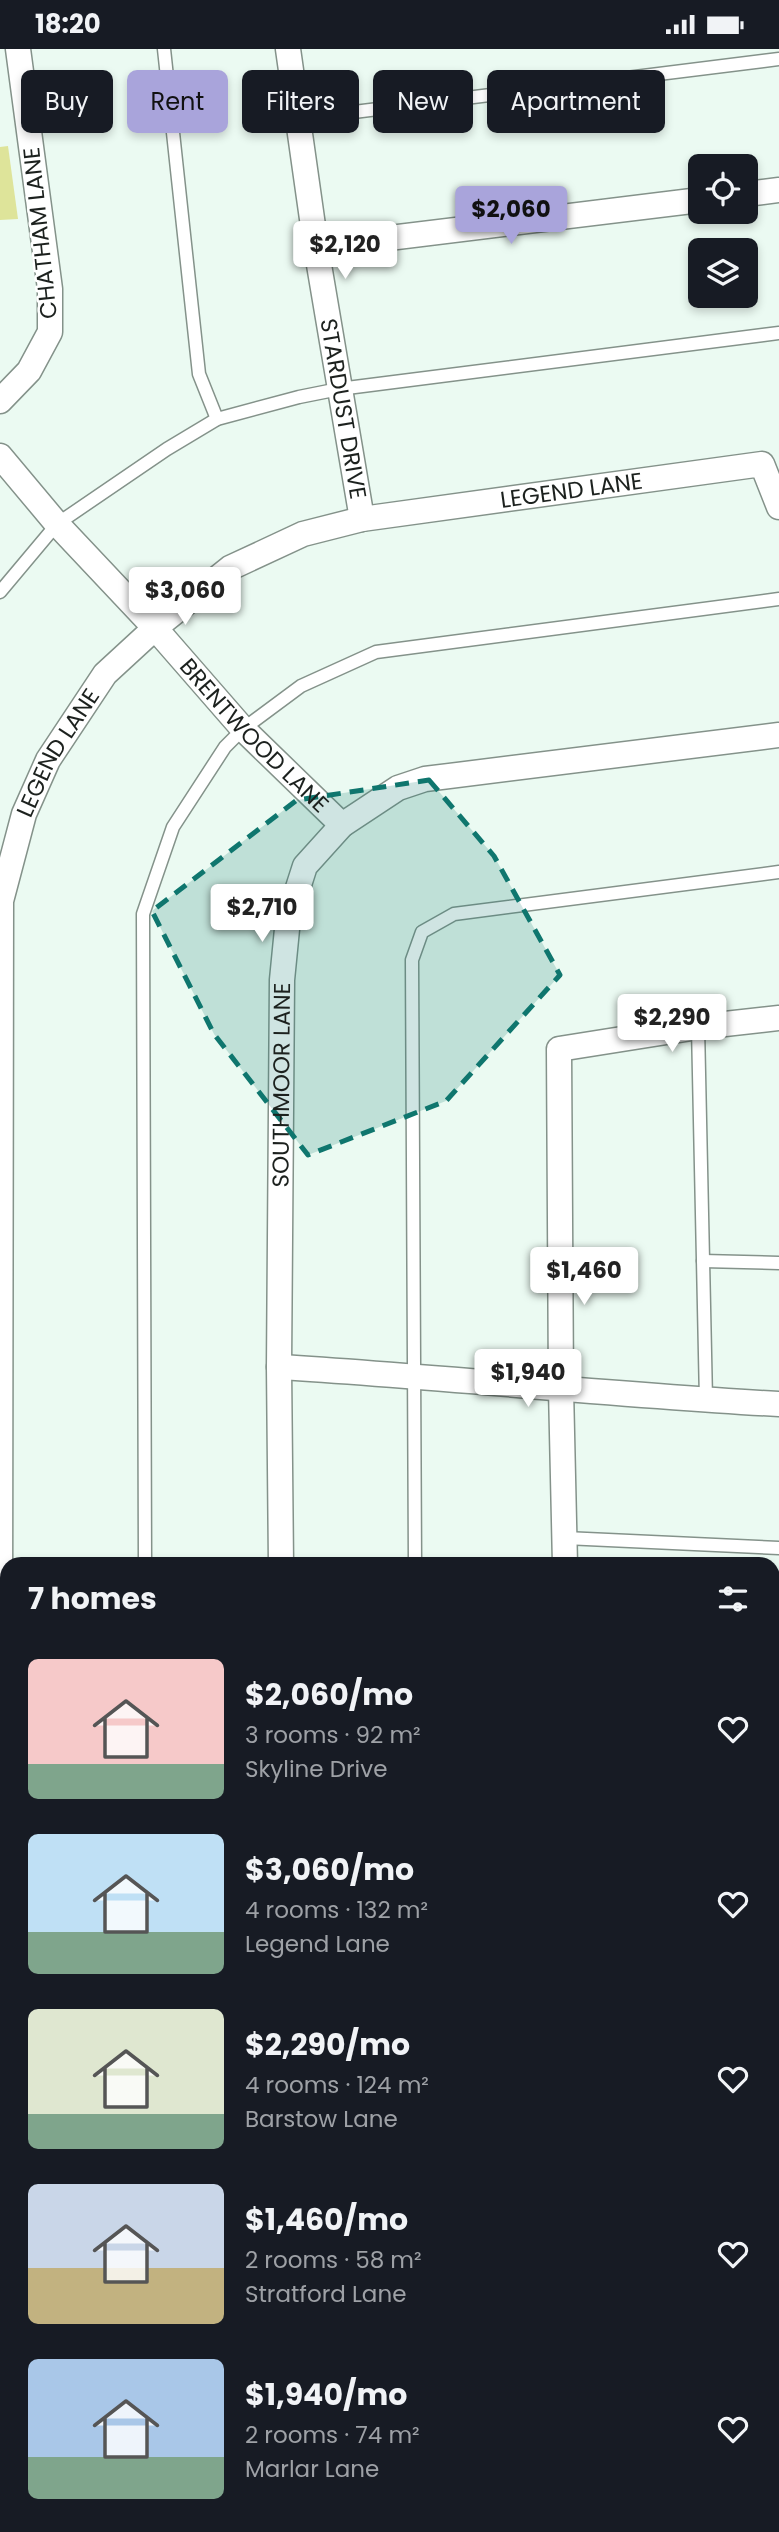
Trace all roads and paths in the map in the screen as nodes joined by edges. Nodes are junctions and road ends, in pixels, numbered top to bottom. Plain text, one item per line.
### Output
1 (18, 49) edge
2 (164, 49) edge
3 (289, 49) edge
4 (779, 59) edge
5 (292, 70) edge
6 (359, 111) edge
7 (300, 133) edge
8 (779, 190) edge
9 (758, 193) edge
10 (688, 201) edge
11 (316, 247) junction
12 (779, 333) edge
13 (339, 389) junction
14 (0, 401) edge
15 (217, 419) junction
16 (0, 456) edge
17 (779, 507) edge
18 (362, 519) junction
19 (57, 524) junction
20 (0, 592) edge
21 (779, 599) edge
22 (156, 628) junction
23 (243, 729) junction
24 (779, 735) edge
25 (342, 825) junction
26 (779, 872) edge
27 (779, 1019) edge
28 (698, 1027) junction
29 (703, 1261) junction
30 (779, 1263) edge
31 (279, 1367) junction
32 (415, 1375) junction
33 (561, 1389) junction
34 (706, 1400) junction
35 (779, 1403) edge
36 (565, 1538) junction
37 (779, 1548) edge
38 (2, 1557) edge
39 (145, 1557) edge
40 (281, 1557) edge
41 (415, 1557) edge
42 (565, 1557) edge

1 - 14 street, CHATHAM LANE
2 - 15 lane
3 - 5 street, STARDUST DRIVE
4 - 6 lane
7 - 11 street, STARDUST DRIVE
8 - 9 street
10 - 11 street
11 - 13 street, STARDUST DRIVE
12 - 13 lane
13 - 15 lane
13 - 18 street, STARDUST DRIVE
15 - 19 lane
16 - 19 street, BRENTWOOD LANE
17 - 18 street, LEGEND LANE
18 - 22 street, LEGEND LANE
19 - 20 lane
19 - 22 street, BRENTWOOD LANE
21 - 23 lane
22 - 23 street, BRENTWOOD LANE
22 - 38 street, LEGEND LANE
23 - 25 street, BRENTWOOD LANE
23 - 39 lane
24 - 25 street, SOUTHMOOR LANE
25 - 31 street, SOUTHMOOR LANE
26 - 32 lane
27 - 28 street
28 - 29 lane
28 - 33 street
29 - 30 lane
29 - 34 lane
31 - 32 street
31 - 40 street, SOUTHMOOR LANE
32 - 33 street
32 - 41 lane
33 - 34 street
33 - 36 street
34 - 35 street
36 - 37 lane
36 - 42 street

